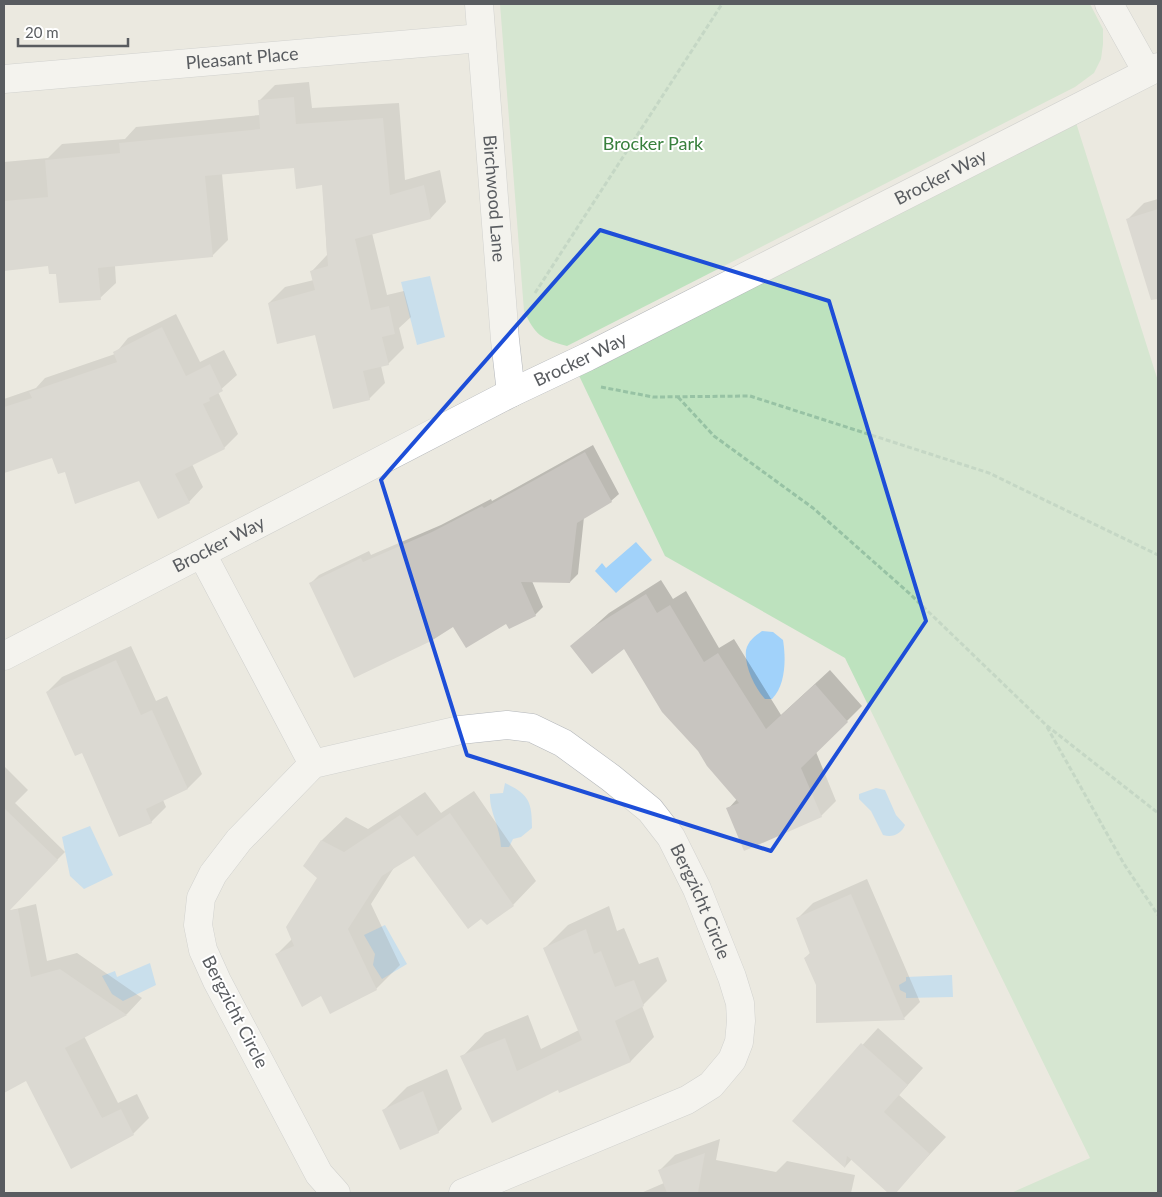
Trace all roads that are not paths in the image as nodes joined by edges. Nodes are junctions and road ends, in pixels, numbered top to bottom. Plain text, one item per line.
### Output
1 (479, 4) edge
2 (1109, 4) edge
3 (481, 38) junction
4 (1153, 70) edge
5 (4, 79) edge
6 (512, 393) junction
7 (202, 554) junction
8 (4, 656) edge
9 (313, 764) junction
10 (336, 1193) edge
11 (463, 1193) edge

1 - 3 street, Birchwood Lane
2 - 4 street
3 - 5 street, Pleasant Place
3 - 6 street, Birchwood Lane
4 - 6 street, Brocker Way
6 - 7 street, Brocker Way
7 - 8 street, Brocker Way
7 - 9 street
9 - 10 street, Bergzicht Circle
9 - 11 street, Bergzicht Circle

